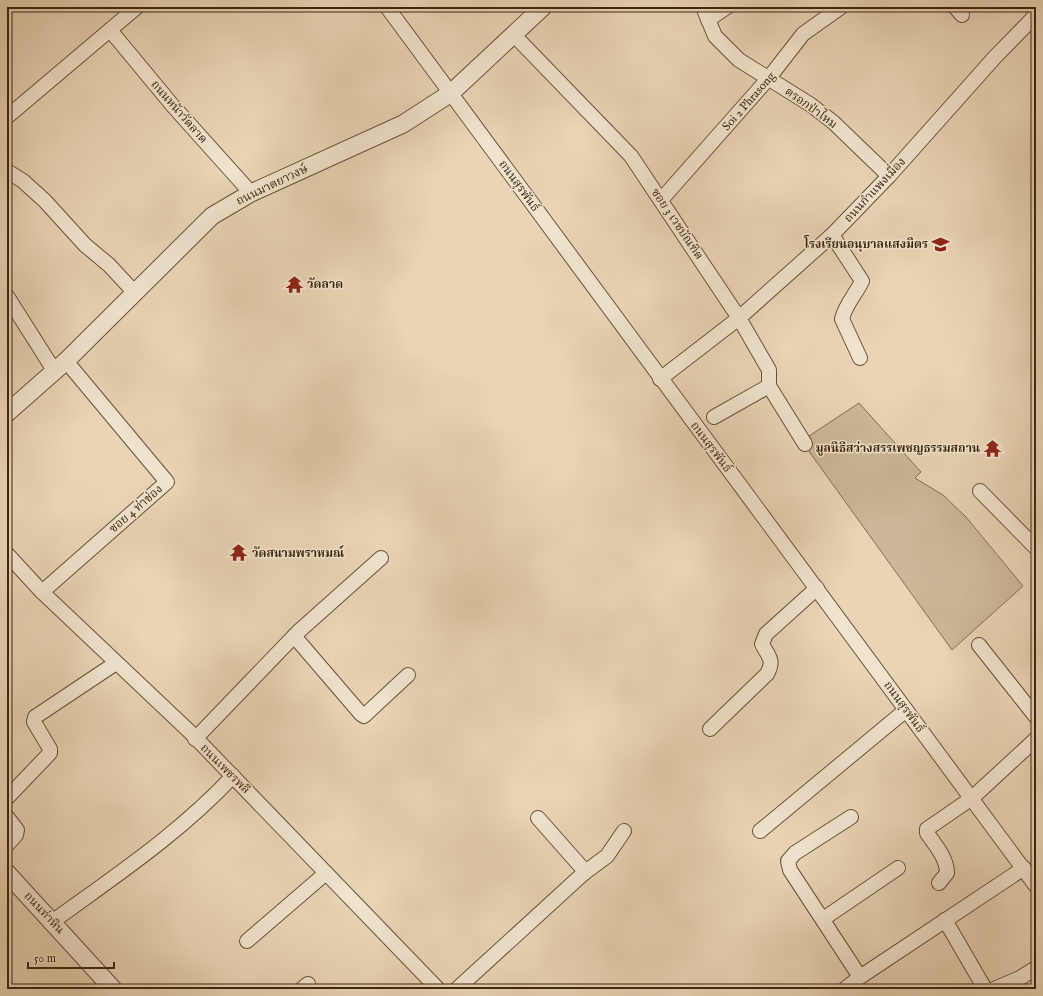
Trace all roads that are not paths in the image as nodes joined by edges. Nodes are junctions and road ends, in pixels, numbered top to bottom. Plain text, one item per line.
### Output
1 (137, 7) edge
2 (387, 7) edge
3 (543, 7) edge
4 (727, 7) edge
5 (841, 7) edge
6 (706, 13) edge
7 (1036, 15) edge
8 (110, 30) junction
9 (513, 34) junction
10 (768, 78) junction
11 (451, 93) junction
12 (7, 117) edge
13 (7, 170) edge
14 (889, 176) junction
15 (251, 193) junction
16 (661, 200) junction
17 (832, 235) junction
18 (135, 293) junction
19 (7, 296) edge
20 (739, 318) junction
21 (860, 358) dead end
22 (60, 367) junction
23 (660, 379) junction
24 (769, 386) junction
25 (7, 413) edge
26 (714, 417) dead end
27 (805, 444) dead end
28 (980, 491) dead end
29 (1036, 548) edge
30 (7, 554) edge
31 (381, 558) dead end
32 (817, 588) junction
33 (42, 592) junction
34 (294, 636) junction
35 (979, 645) dead end
36 (116, 663) junction
37 (408, 676) dead end
38 (906, 710) junction
39 (1036, 717) edge
40 (710, 730) dead end
41 (195, 739) junction
42 (1036, 739) edge
43 (233, 776) junction
44 (7, 798) edge
45 (972, 798) junction
46 (7, 817) edge
47 (851, 817) dead end
48 (538, 818) dead end
49 (624, 831) dead end
50 (760, 831) dead end
51 (7, 845) edge
52 (898, 868) dead end
53 (1024, 868) junction
54 (7, 873) edge
55 (326, 873) junction
56 (584, 873) junction
57 (939, 883) dead end
58 (1036, 886) edge
59 (823, 919) junction
60 (945, 920) junction
61 (52, 922) junction
62 (247, 941) dead end
63 (1036, 968) edge
64 (860, 977) junction
65 (114, 989) edge
66 (438, 989) edge
67 (457, 989) edge
68 (845, 989) edge
69 (984, 989) edge
70 (994, 989) edge

1 - 8 street
2 - 11 street, ถนนสุรพันธ์
3 - 9 street, ถนนมาตยาวงษ์
4 - 6 street
5 - 10 street, Soi 2 Phrasong
6 - 10 street, ตรอกป่าไหม
7 - 14 street, ถนนกำแพงเมี่อง
8 - 12 street
8 - 15 street, ถนนหน้าวัดลาด
9 - 11 street, ถนนมาตยาวงษ์
9 - 16 street, ซอย 3 เวชบัณฑิต
10 - 14 street, ตรอกป่าไหม
10 - 16 street, Soi 2 Phrasong
11 - 15 street, ถนนมาตยาวงษ์
11 - 23 street, ถนนสุรพันธ์
13 - 18 street
14 - 17 street, ถนนกำแพงเมี่อง
15 - 18 street, ถนนมาตยาวงษ์
16 - 20 street, ซอย 3 เวชบัณฑิต
17 - 20 street, ถนนกำแพงเมี่อง
17 - 21 street
18 - 22 street, ถนนมาตยาวงษ์
19 - 22 street
20 - 23 street, ถนนกำแพงเมี่อง
20 - 24 street, ซอย 3 เวชบัณฑิต
22 - 25 street, ถนนมาตยาวงษ์
22 - 33 street, ซอย 4 ท่าช่อง
23 - 32 street, ถนนสุรพันธ์
24 - 26 street
24 - 27 street
28 - 29 street
30 - 33 street, ถนนเพชรพลี
31 - 34 street
32 - 38 street, ถนนสุรพันธ์
32 - 40 street
33 - 36 street, ถนนเพชรพลี
34 - 37 street
34 - 41 street
35 - 39 street
36 - 41 street, ถนนเพชรพลี
36 - 44 street
38 - 45 street, ถนนสุรพันธ์
38 - 50 street
41 - 43 street, ถนนเพชรพลี
42 - 45 street
43 - 55 street, ถนนเพชรพลี
43 - 61 street
45 - 53 street, ถนนสุรพันธ์
45 - 57 street
46 - 51 street
47 - 59 street
48 - 56 street
49 - 56 street
52 - 59 street
53 - 58 street, ถนนสุรพันธ์
53 - 60 street
54 - 61 street, ถนนท่าหิน
55 - 62 street
55 - 66 street, ถนนเพชรพลี
56 - 67 street
59 - 64 street
60 - 64 street
60 - 69 street
61 - 65 street, ถนนท่าหิน
63 - 70 street
64 - 68 street

